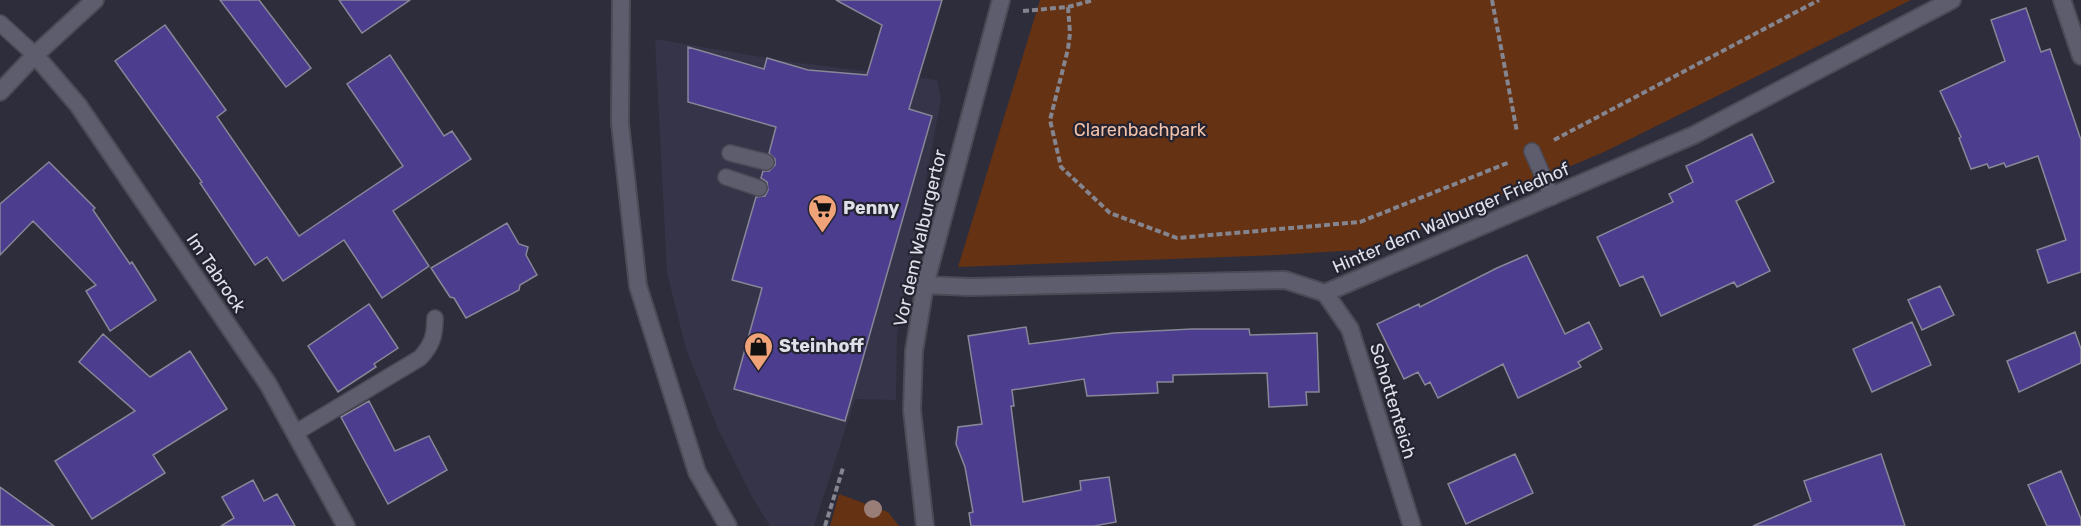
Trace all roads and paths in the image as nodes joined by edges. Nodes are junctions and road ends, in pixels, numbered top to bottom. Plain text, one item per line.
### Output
1 (94, 0) edge
2 (621, 0) edge
3 (1094, 0) edge
4 (1492, 0) edge
5 (1819, 0) edge
6 (1952, 0) edge
7 (2062, 0) edge
8 (1081, 1) edge
9 (1000, 3) edge
10 (1068, 8) junction
11 (0, 23) edge
12 (35, 55) junction
13 (2081, 56) edge
14 (0, 92) edge
15 (730, 153) dead end
16 (1527, 154) junction
17 (766, 162) dead end
18 (726, 177) dead end
19 (759, 188) dead end
20 (1552, 197) junction
21 (924, 285) junction
22 (1325, 293) junction
23 (435, 318) dead end
24 (295, 433) junction
25 (843, 468) dead end
26 (346, 526) edge
27 (728, 526) edge
28 (825, 526) edge
29 (925, 526) edge
30 (1412, 526) edge

1 - 12 street
2 - 27 street
3 - 8 path
4 - 16 path
5 - 16 path
6 - 20 street, Hinter dem Walburger Friedhof
7 - 13 street
8 - 10 path
9 - 10 path
9 - 21 street, Vor dem Walburgertor
10 - 16 path
11 - 12 lane
12 - 14 street
12 - 24 street, Im Tabrock
15 - 17 lane
16 - 20 lane
18 - 19 lane
20 - 22 street, Hinter dem Walburger Friedhof
21 - 22 street, Hinter dem Walburger Friedhof
21 - 29 street, Vor dem Walburgertor
22 - 30 street, Schottenteich
23 - 24 lane
24 - 26 street, Im Tabrock
25 - 28 path

